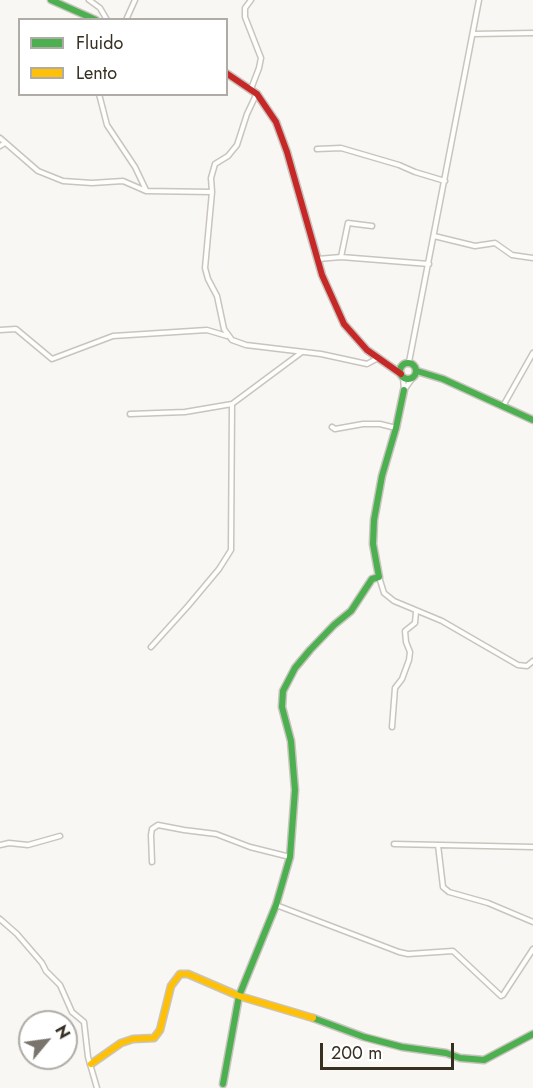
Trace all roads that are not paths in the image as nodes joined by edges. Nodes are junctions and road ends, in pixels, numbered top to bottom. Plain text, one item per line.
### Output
1 (51, 0) edge
2 (89, 0) edge
3 (135, 0) edge
4 (251, 0) edge
5 (479, 0) edge
6 (92, 18) edge
7 (105, 18) edge
8 (127, 18) edge
9 (533, 33) edge
10 (473, 34) junction
11 (228, 74) edge
12 (251, 89) junction
13 (257, 94) junction
14 (100, 96) edge
15 (0, 138) edge
16 (5, 143) junction
17 (0, 146) edge
18 (317, 149) dead end
19 (445, 181) junction
20 (146, 191) junction
21 (212, 192) junction
22 (372, 226) dead end
23 (434, 236) junction
24 (340, 257) junction
25 (533, 258) edge
26 (317, 259) junction
27 (429, 264) junction
28 (0, 330) edge
29 (228, 336) junction
30 (302, 352) junction
31 (533, 353) edge
32 (380, 359) junction
33 (406, 363) junction
34 (417, 371) junction
35 (402, 376) junction
36 (411, 379) junction
37 (405, 390) junction
38 (232, 404) junction
39 (503, 406) junction
40 (130, 414) dead end
41 (533, 420) edge
42 (332, 427) dead end
43 (396, 428) junction
44 (379, 577) junction
45 (416, 612) junction
46 (151, 647) dead end
47 (533, 661) edge
48 (392, 727) dead end
49 (60, 836) dead end
50 (394, 844) dead end
51 (0, 845) edge
52 (438, 845) junction
53 (533, 847) edge
54 (290, 857) junction
55 (152, 862) dead end
56 (276, 905) junction
57 (0, 920) edge
58 (533, 922) edge
59 (533, 949) edge
60 (238, 996) junction
61 (533, 1034) edge
62 (91, 1064) junction
63 (224, 1084) dead end
64 (97, 1088) edge

1 - 6 street
2 - 7 street
3 - 8 street
4 - 12 street
5 - 10 street
9 - 10 street
10 - 19 street
11 - 12 street
12 - 13 street
13 - 21 street
13 - 26 street
14 - 20 street
15 - 16 street
16 - 17 street
16 - 20 street
18 - 19 street
19 - 23 street
20 - 21 street
21 - 29 street
22 - 24 street
23 - 25 street
23 - 27 street
24 - 26 street
24 - 27 street
26 - 32 street
27 - 33 street
28 - 29 street
29 - 30 street
30 - 32 street
30 - 38 street
31 - 39 street
32 - 33 street
32 - 35 street
33 - 34 street
33 - 35 street
34 - 36 street
34 - 39 street
35 - 36 street
35 - 37 street
36 - 37 street
37 - 43 street
38 - 40 street
38 - 46 street
39 - 41 street
42 - 43 street
43 - 44 street
44 - 45 street
44 - 54 street
45 - 47 street
45 - 48 street
49 - 51 street
50 - 52 street
52 - 53 street
52 - 58 street
54 - 55 street
54 - 56 street
56 - 59 street
56 - 60 street
57 - 62 street
60 - 61 street
60 - 62 street
60 - 63 street
62 - 64 street

